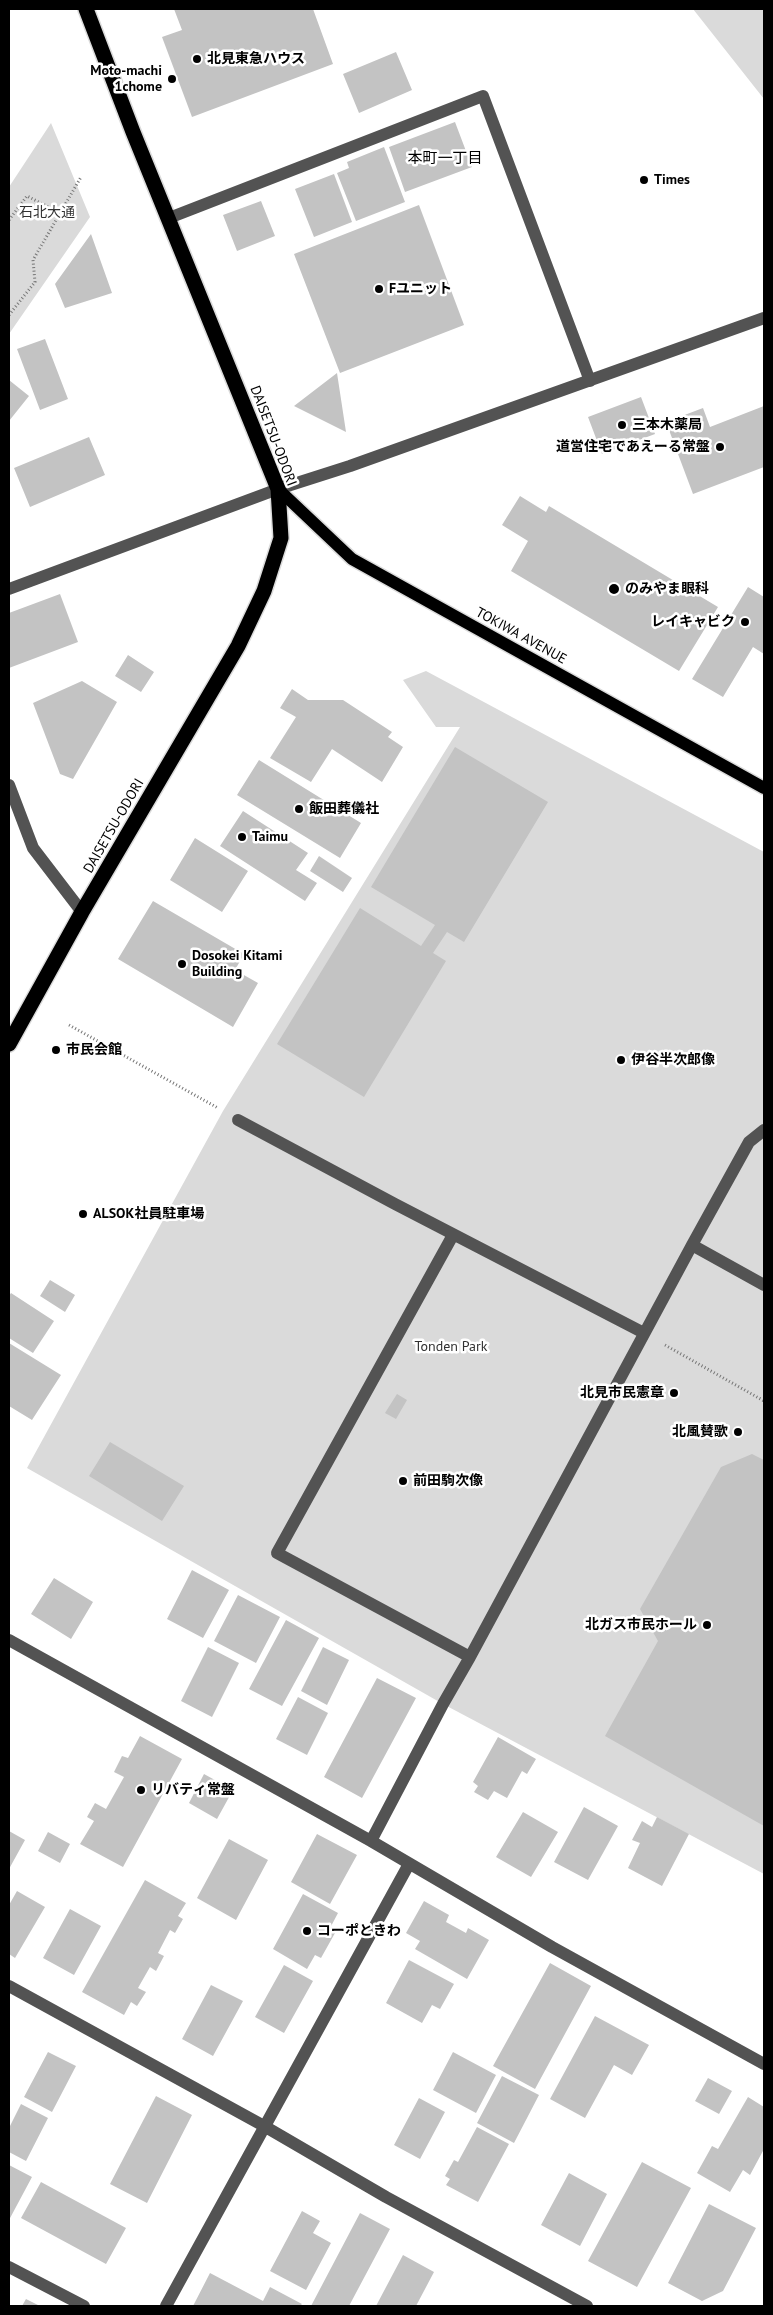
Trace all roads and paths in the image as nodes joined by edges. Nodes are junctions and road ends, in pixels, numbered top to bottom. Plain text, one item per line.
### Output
1 (87, 9) edge
2 (81, 177) dead end
3 (60, 213) junction
4 (168, 218) junction
5 (9, 220) edge
6 (9, 315) edge
7 (764, 318) edge
8 (590, 381) junction
9 (278, 489) junction
10 (9, 588) edge
11 (9, 786) edge
12 (764, 788) edge
13 (82, 912) junction
14 (69, 1025) dead end
15 (9, 1044) edge
16 (238, 1120) joint
17 (764, 1130) edge
18 (453, 1234) junction
19 (692, 1245) junction
20 (764, 1285) edge
21 (644, 1333) junction
22 (764, 1401) edge
23 (9, 1640) edge
24 (470, 1657) junction
25 (371, 1841) junction
26 (409, 1864) junction
27 (9, 1986) edge
28 (764, 2064) edge
29 (264, 2126) junction
30 (9, 2267) edge
31 (84, 2306) edge
32 (166, 2306) edge
33 (586, 2306) edge

1 - 4 highway, DAISETSU-ODORI
2 - 3 path
3 - 5 path
3 - 6 path
4 - 8 street
4 - 9 highway, DAISETSU-ODORI
7 - 8 street
8 - 9 street
9 - 10 street
9 - 12 main road, TOKIWA AVENUE
9 - 13 highway, DAISETSU-ODORI
11 - 13 street
13 - 15 highway, DAISETSU-ODORI
14 - 16 path
16 - 18 street
17 - 19 street
18 - 21 street
18 - 24 street
19 - 20 street
19 - 21 street
21 - 22 path
21 - 24 street
23 - 25 street
24 - 25 street
25 - 26 street
26 - 28 street
26 - 29 street
27 - 29 street
29 - 32 street
29 - 33 street
30 - 31 street

